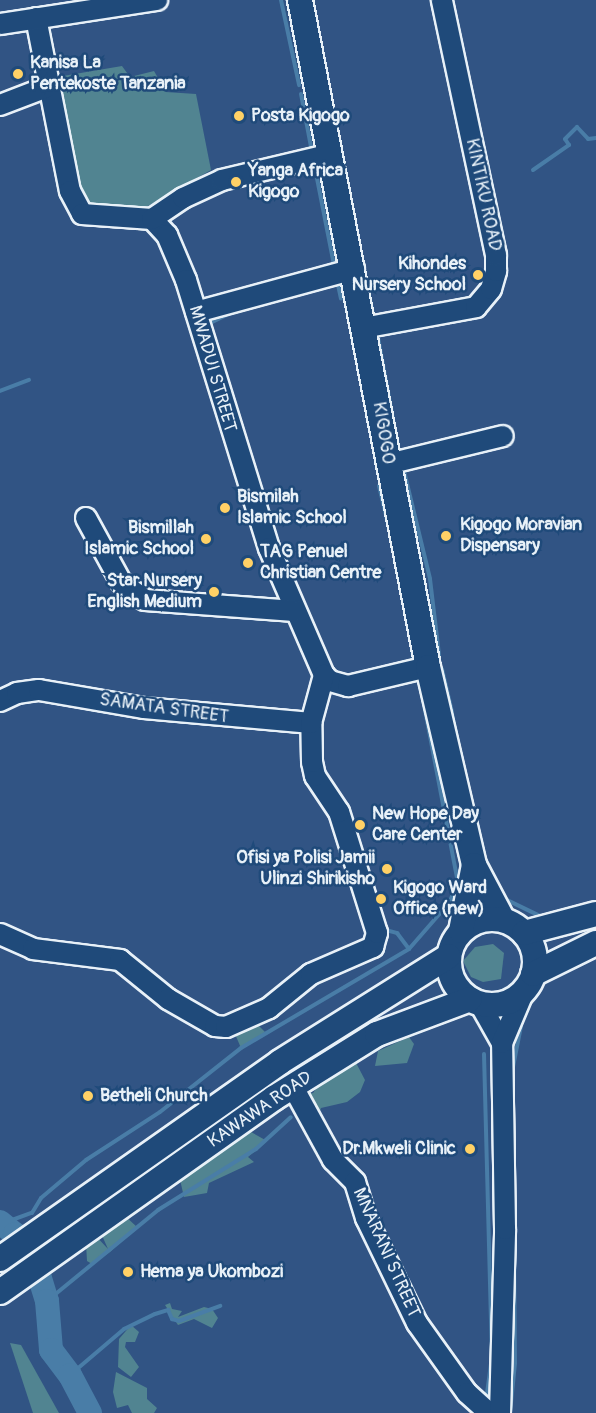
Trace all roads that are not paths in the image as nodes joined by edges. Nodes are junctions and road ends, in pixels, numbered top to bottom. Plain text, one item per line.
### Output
1 (157, 0) edge
2 (300, 0) edge
3 (442, 0) edge
4 (119, 4) edge
5 (36, 18) junction
6 (0, 24) edge
7 (47, 87) junction
8 (0, 105) edge
9 (327, 155) junction
10 (152, 219) junction
11 (354, 269) junction
12 (196, 312) junction
13 (363, 328) junction
14 (503, 436) dead end
15 (387, 464) junction
16 (86, 518) dead end
17 (295, 611) junction
18 (428, 667) junction
19 (324, 675) junction
20 (9, 697) edge
21 (311, 723) junction
22 (474, 865) junction
23 (596, 914) edge
24 (503, 920) junction
25 (461, 931) junction
26 (524, 933) junction
27 (0, 934) edge
28 (596, 943) edge
29 (449, 956) junction
30 (529, 982) junction
31 (475, 1002) junction
32 (502, 1043) junction
33 (292, 1087) junction
34 (0, 1259) edge
35 (4, 1290) edge
36 (489, 1413) edge
37 (500, 1413) edge

1 - 4 street
2 - 9 main road, KIGOGO
3 - 13 street, KINTIKU ROAD
4 - 5 street
5 - 6 street
5 - 7 street
7 - 8 street
7 - 10 street
9 - 10 street
9 - 11 main road, KIGOGO
10 - 12 street, MWADUI STREET
11 - 12 street
11 - 13 main road, KIGOGO
12 - 17 street, MWADUI STREET
13 - 15 main road, KIGOGO
14 - 15 street
15 - 18 main road, KIGOGO
16 - 17 street
17 - 19 street, MWADUI STREET
18 - 19 street
18 - 22 main road, KIGOGO
19 - 21 street
20 - 21 street, SAMATA STREET
21 - 27 street
22 - 24 main road
22 - 25 main road
23 - 26 main road
24 - 25 main road
24 - 26 main road
25 - 29 main road
26 - 30 main road
28 - 30 main road
29 - 31 main road
29 - 34 main road, KAWAWA ROAD
30 - 31 main road
30 - 32 street
31 - 32 street
31 - 33 main road, KAWAWA ROAD
32 - 37 street
33 - 35 main road, KAWAWA ROAD
33 - 36 street, MNARANI STREET

